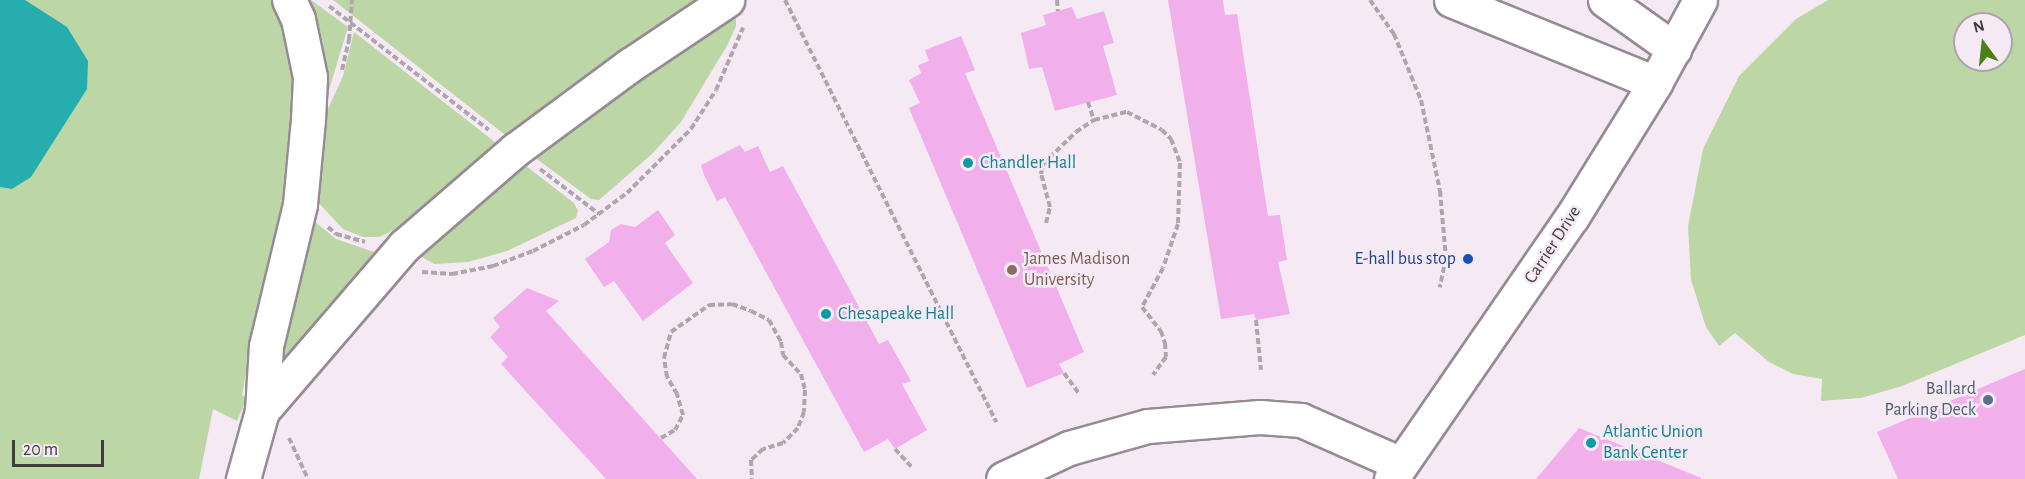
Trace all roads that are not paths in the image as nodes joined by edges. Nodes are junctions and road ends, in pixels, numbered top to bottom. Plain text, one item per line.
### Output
1 (289, 0) edge
2 (1451, 0) edge
3 (1605, 0) edge
4 (1700, 0) edge
5 (736, 12) edge
6 (1674, 49) junction
7 (1655, 83) junction
8 (268, 406) junction
9 (1396, 471) edge
10 (243, 479) edge
11 (1003, 479) edge

1 - 8 street
2 - 7 street
3 - 6 street
4 - 6 street, Carrier Drive
5 - 8 street
6 - 7 street, Carrier Drive
7 - 9 street, Carrier Drive
8 - 10 street
9 - 11 street

